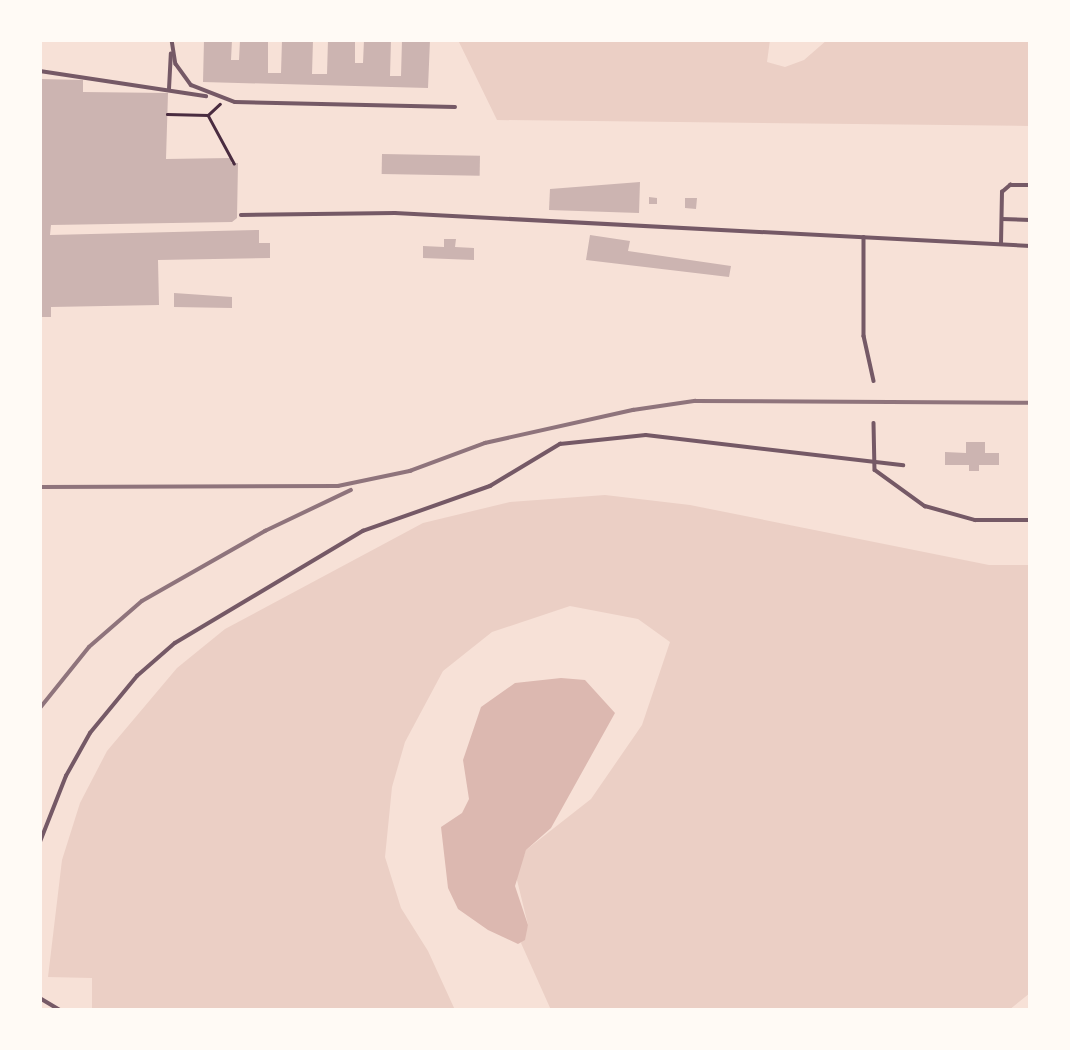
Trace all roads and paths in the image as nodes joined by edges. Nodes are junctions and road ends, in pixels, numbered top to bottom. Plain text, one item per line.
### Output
1 (172, 42) edge
2 (40, 71) edge
3 (169, 89) junction
4 (225, 99) junction
5 (455, 107) dead end
6 (167, 114) dead end
7 (208, 115) junction
8 (234, 163) dead end
9 (1030, 186) edge
10 (241, 215) dead end
11 (1002, 219) junction
12 (1030, 220) edge
13 (864, 237) junction
14 (1001, 244) junction
15 (1030, 246) edge
16 (874, 381) dead end
17 (874, 423) dead end
18 (873, 462) junction
19 (902, 465) dead end
20 (1030, 520) edge
21 (40, 842) edge
22 (40, 999) edge
23 (60, 1010) edge

1 - 3 lane
1 - 4 lane
2 - 3 lane
3 - 4 lane
4 - 5 lane
4 - 7 path
6 - 7 path
7 - 8 path
9 - 11 lane
10 - 13 lane
11 - 12 lane
11 - 14 lane
13 - 14 lane
13 - 16 lane
14 - 15 lane
17 - 18 lane
18 - 19 lane
18 - 20 lane
18 - 21 lane
22 - 23 lane

